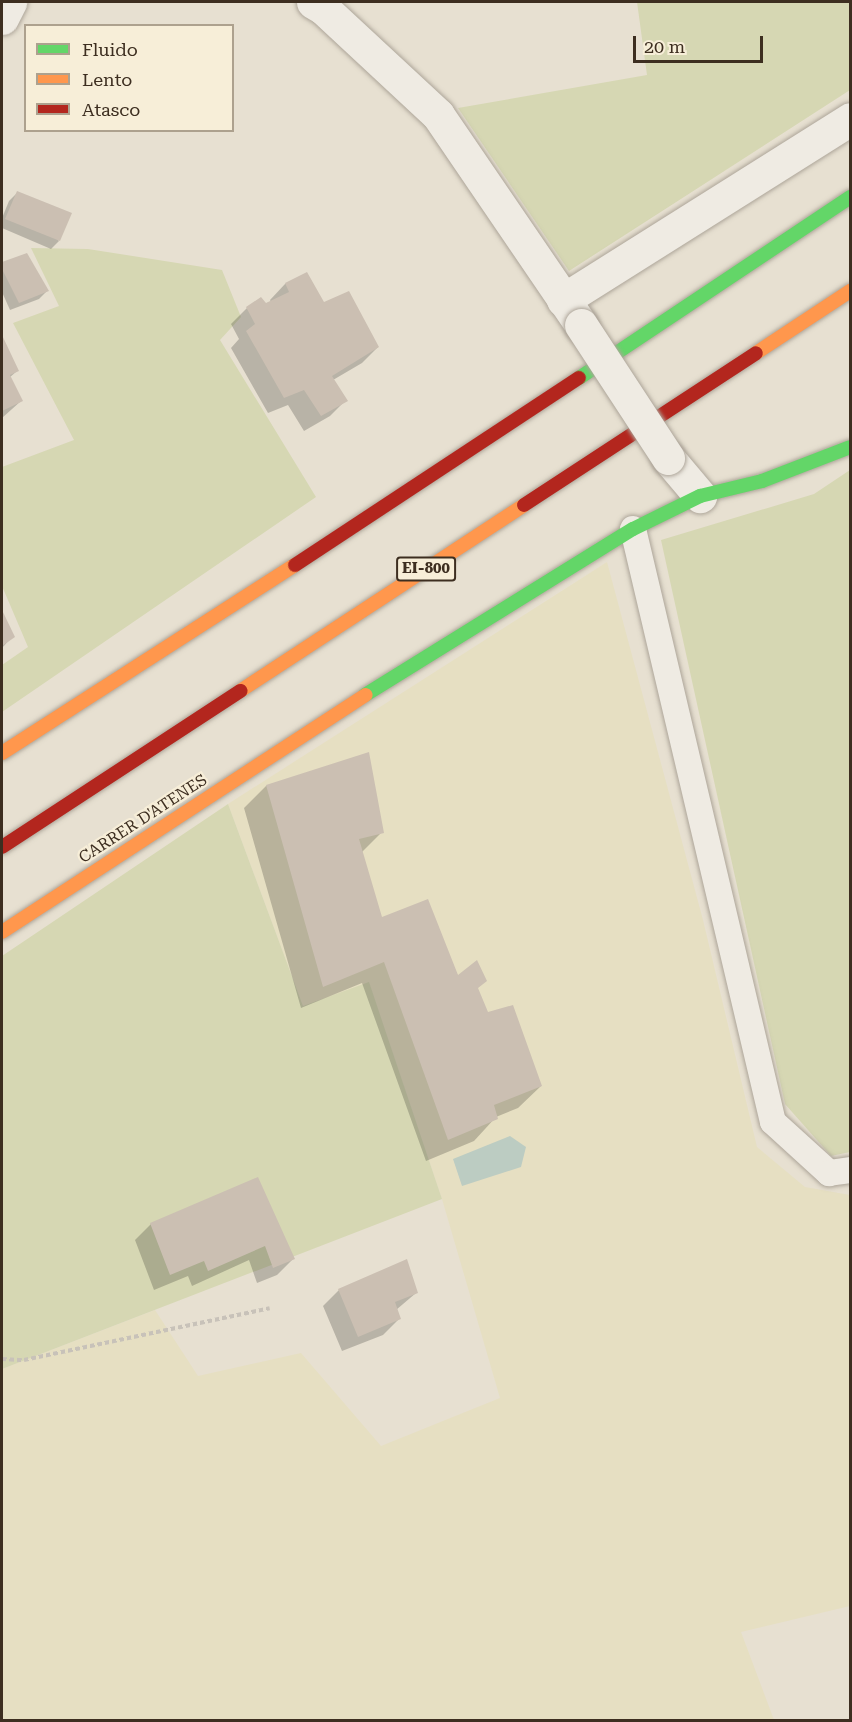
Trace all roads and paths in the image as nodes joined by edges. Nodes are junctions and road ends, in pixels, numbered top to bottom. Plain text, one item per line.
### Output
1 (10, 2) edge
2 (313, 2) edge
3 (2, 18) edge
4 (850, 120) edge
5 (850, 197) edge
6 (850, 291) edge
7 (572, 312) junction
8 (850, 447) edge
9 (700, 496) junction
10 (633, 529) junction
11 (2, 753) edge
12 (2, 847) edge
13 (2, 932) edge
14 (850, 1170) edge
15 (270, 1308) dead end
16 (2, 1359) edge

1 - 3 street
2 - 7 street
4 - 7 street
5 - 11 main road
6 - 12 main road, EI-800
7 - 9 street, bridge
8 - 9 main road, CARRER D'ATENES
9 - 10 main road, CARRER D'ATENES
10 - 13 main road, CARRER D'ATENES
10 - 14 lane
15 - 16 path

